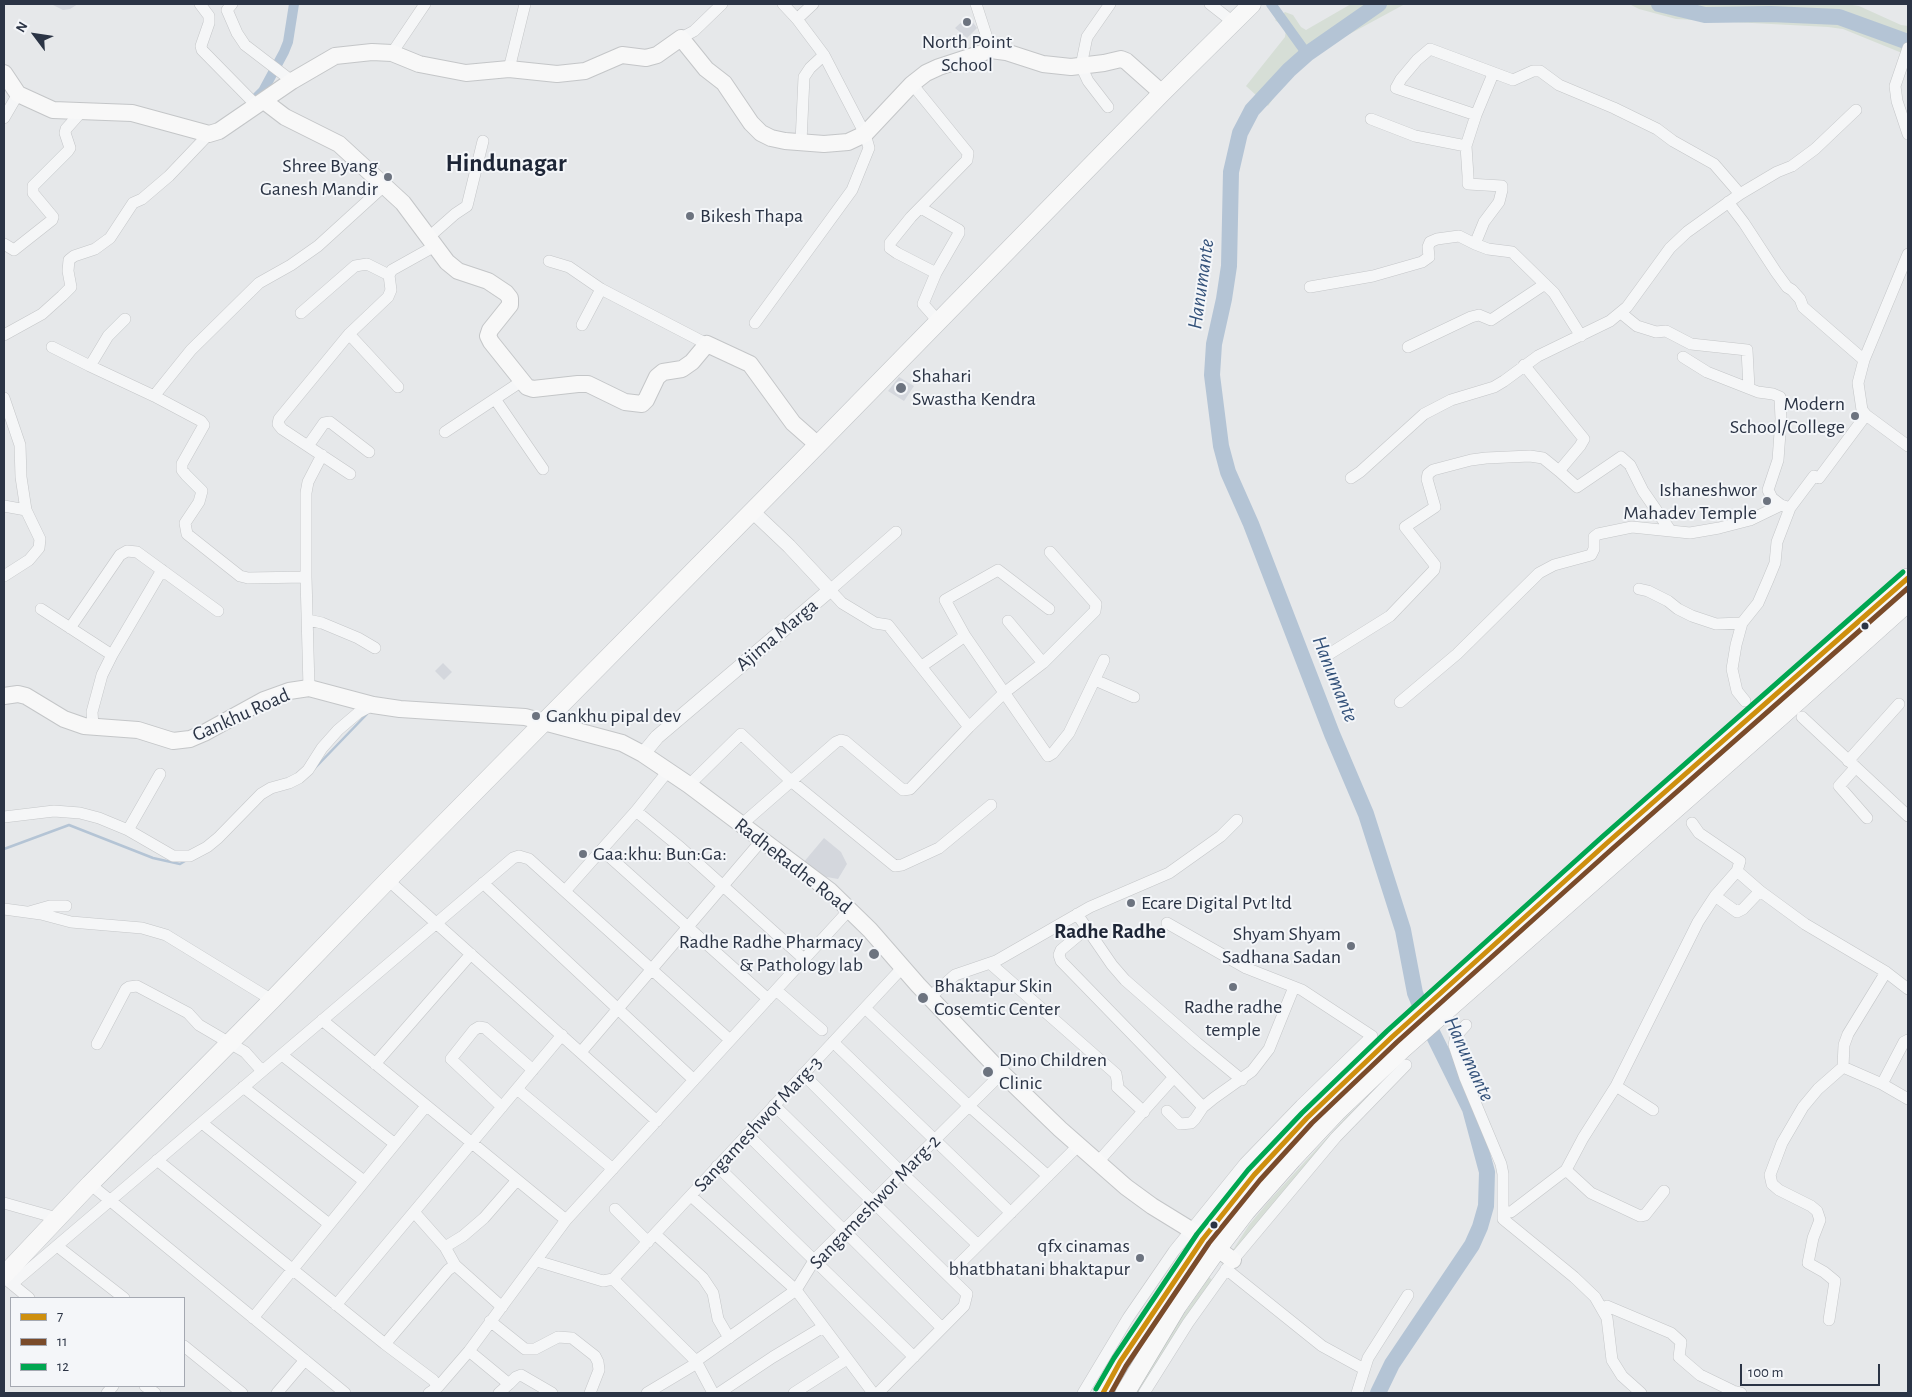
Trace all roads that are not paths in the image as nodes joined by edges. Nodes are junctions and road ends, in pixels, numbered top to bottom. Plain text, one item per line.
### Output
1 (200, 4) edge
2 (232, 4) edge
3 (426, 4) edge
4 (525, 4) edge
5 (722, 4) edge
6 (783, 4) edge
7 (813, 4) edge
8 (976, 4) edge
9 (1110, 4) edge
10 (1210, 4) edge
11 (1252, 4) edge
12 (797, 19) junction
13 (1233, 22) junction
14 (681, 38) junction
15 (990, 50) junction
16 (392, 53) junction
17 (1906, 53) edge
18 (824, 55) junction
19 (1081, 66) junction
20 (509, 69) junction
21 (4, 73) edge
22 (282, 73) junction
23 (1493, 74) junction
24 (912, 84) junction
25 (1162, 93) junction
26 (18, 94) junction
27 (256, 101) junction
28 (1108, 107) dead end
29 (1856, 110) dead end
30 (82, 111) junction
31 (1476, 115) junction
32 (4, 118) edge
33 (1371, 119) dead end
34 (208, 134) junction
35 (865, 134) junction
36 (1908, 134) edge
37 (483, 141) dead end
38 (801, 142) junction
39 (1466, 146) junction
40 (385, 185) junction
41 (1740, 194) junction
42 (1728, 202) junction
43 (921, 208) junction
44 (432, 241) junction
45 (4, 244) edge
46 (1475, 244) junction
47 (1908, 254) edge
48 (548, 261) dead end
49 (936, 273) junction
50 (389, 276) junction
51 (1545, 284) junction
52 (1310, 287) dead end
53 (601, 289) junction
54 (301, 313) dead end
55 (1621, 313) junction
56 (125, 319) dead end
57 (938, 322) junction
58 (755, 323) dead end
59 (582, 325) dead end
60 (349, 334) junction
61 (4, 335) edge
62 (1581, 336) junction
63 (707, 344) junction
64 (52, 347) dead end
65 (1408, 347) dead end
66 (1682, 357) dead end
67 (1864, 360) junction
68 (1524, 365) junction
69 (90, 366) junction
70 (522, 381) junction
71 (398, 386) dead end
72 (1749, 388) junction
73 (154, 396) junction
74 (4, 398) edge
75 (495, 399) junction
76 (1866, 415) junction
77 (444, 432) dead end
78 (818, 445) junction
79 (308, 446) junction
80 (1908, 446) edge
81 (369, 452) dead end
82 (322, 455) junction
83 (543, 469) dead end
84 (1559, 472) junction
85 (350, 474) dead end
86 (1351, 478) dead end
87 (4, 506) edge
88 (1785, 507) junction
89 (26, 510) junction
90 (752, 512) junction
91 (1670, 530) junction
92 (896, 532) dead end
93 (1050, 552) dead end
94 (162, 570) junction
95 (4, 576) edge
96 (306, 577) junction
97 (1908, 578) edge
98 (1639, 589) dead end
99 (830, 590) junction
100 (1908, 602) edge
101 (41, 609) dead end
102 (1049, 609) dead end
103 (218, 611) dead end
104 (308, 620) junction
105 (1008, 621) dead end
106 (1742, 623) junction
107 (70, 628) junction
108 (965, 636) junction
109 (375, 648) dead end
110 (112, 655) junction
111 (1326, 656) dead end
112 (1104, 660) dead end
113 (1043, 663) junction
114 (922, 666) junction
115 (1095, 680) junction
116 (309, 688) junction
117 (1004, 693) junction
118 (4, 696) edge
119 (1134, 697) dead end
120 (1745, 701) dead end
121 (1400, 702) dead end
122 (1899, 704) dead end
123 (373, 705) junction
124 (1802, 717) dead end
125 (544, 722) junction
126 (93, 726) junction
127 (969, 727) junction
128 (643, 754) junction
129 (1851, 764) junction
130 (668, 771) junction
131 (160, 774) dead end
132 (791, 781) junction
133 (689, 785) junction
134 (991, 805) dead end
135 (636, 811) junction
136 (1908, 816) edge
137 (4, 817) edge
138 (1867, 818) dead end
139 (1237, 820) dead end
140 (1692, 823) dead end
141 (741, 825) junction
142 (128, 830) junction
143 (762, 840) junction
144 (602, 850) junction
145 (1737, 871) junction
146 (388, 880) junction
147 (483, 883) junction
148 (723, 886) junction
149 (1760, 890) junction
150 (566, 891) junction
151 (1715, 896) junction
152 (66, 906) dead end
153 (850, 909) junction
154 (4, 910) edge
155 (28, 912) junction
156 (1077, 914) junction
157 (434, 923) junction
158 (1167, 923) dead end
159 (688, 927) junction
160 (1086, 929) junction
161 (471, 954) junction
162 (804, 959) junction
163 (996, 961) junction
164 (902, 968) junction
165 (651, 970) junction
166 (1886, 972) junction
167 (1294, 987) junction
168 (1908, 989) edge
169 (776, 990) junction
170 (1453, 993) junction
171 (930, 996) junction
172 (768, 999) junction
173 (272, 1000) junction
174 (865, 1008) junction
175 (618, 1010) junction
176 (322, 1020) junction
177 (1466, 1025) dead end
178 (822, 1030) dead end
179 (562, 1035) junction
180 (730, 1040) junction
181 (1908, 1040) edge
182 (230, 1042) junction
183 (833, 1042) junction
184 (97, 1044) dead end
185 (1400, 1050) junction
186 (581, 1052) junction
187 (282, 1055) junction
188 (375, 1064) junction
189 (1843, 1067) junction
190 (533, 1070) junction
191 (262, 1071) junction
192 (1002, 1073) junction
193 (804, 1074) junction
194 (1174, 1077) junction
195 (694, 1080) junction
196 (1242, 1080) junction
197 (1882, 1084) junction
198 (1616, 1086) junction
199 (243, 1087) junction
200 (517, 1089) junction
201 (1908, 1099) edge
202 (774, 1105) junction
203 (426, 1106) junction
204 (969, 1106) junction
205 (502, 1107) junction
206 (1203, 1107) junction
207 (1653, 1110) dead end
208 (1144, 1112) junction
209 (1167, 1112) dead end
210 (657, 1121) junction
211 (202, 1123) junction
212 (747, 1134) junction
213 (935, 1140) junction
214 (472, 1143) junction
215 (395, 1144) junction
216 (1079, 1146) junction
217 (157, 1160) junction
218 (1097, 1163) junction
219 (717, 1166) junction
220 (613, 1169) junction
221 (1566, 1170) junction
222 (902, 1173) junction
223 (1048, 1176) junction
224 (517, 1180) junction
225 (364, 1181) junction
226 (90, 1184) junction
227 (1664, 1191) dead end
228 (691, 1196) junction
229 (110, 1200) junction
230 (873, 1202) junction
231 (4, 1203) edge
232 (615, 1209) dead end
233 (414, 1212) junction
234 (1504, 1212) junction
235 (1011, 1213) junction
236 (57, 1218) junction
237 (566, 1220) junction
238 (329, 1224) junction
239 (845, 1230) junction
240 (651, 1238) junction
241 (1204, 1239) junction
242 (978, 1245) junction
243 (57, 1246) junction
244 (445, 1247) junction
245 (815, 1260) junction
246 (537, 1262) junction
247 (455, 1265) junction
248 (1229, 1265) junction
249 (293, 1270) junction
250 (948, 1276) junction
251 (6, 1278) edge
252 (613, 1279) junction
253 (796, 1290) junction
254 (1408, 1295) dead end
255 (28, 1297) edge
256 (123, 1297) edge
257 (336, 1305) junction
258 (1607, 1306) dead end
259 (502, 1307) junction
260 (253, 1318) junction
261 (1829, 1320) dead end
262 (490, 1321) junction
263 (823, 1327) junction
264 (942, 1328) junction
265 (729, 1338) junction
266 (385, 1344) junction
267 (185, 1347) edge
268 (469, 1351) junction
269 (914, 1356) junction
270 (847, 1359) junction
271 (305, 1360) junction
272 (697, 1362) junction
273 (1364, 1369) junction
274 (509, 1384) junction
275 (434, 1390) edge
276 (242, 1393) edge
277 (277, 1393) edge
278 (345, 1393) edge
279 (499, 1393) edge
280 (552, 1393) edge
281 (590, 1393) edge
282 (647, 1393) edge
283 (713, 1393) edge
284 (719, 1393) edge
285 (794, 1393) edge
286 (872, 1393) edge
287 (878, 1393) edge
288 (1083, 1393) edge
289 (1103, 1393) edge
290 (1124, 1393) edge
291 (1144, 1393) edge
292 (1357, 1393) edge
293 (1641, 1393) edge
294 (1741, 1393) edge

1 - 27 street
2 - 22 street
3 - 16 street
4 - 20 street
5 - 14 street
6 - 12 street
7 - 12 street
8 - 15 street
9 - 19 street
10 - 13 street
11 - 13 main road
12 - 18 street
13 - 25 main road
14 - 20 main road
14 - 38 main road
15 - 19 main road
15 - 24 main road
16 - 20 main road
16 - 22 main road
17 - 36 street
18 - 35 street
18 - 38 street
19 - 25 main road
19 - 28 street
21 - 26 main road
22 - 27 main road
23 - 31 street
23 - 31 street
23 - 41 street
24 - 35 main road
24 - 43 street
25 - 57 main road
26 - 30 main road
26 - 32 street
27 - 34 main road
27 - 40 main road
29 - 41 street
30 - 34 main road
30 - 45 street
31 - 39 street
33 - 39 street
34 - 61 street
35 - 38 main road
35 - 58 street
37 - 44 street
39 - 46 street
40 - 44 main road
40 - 73 street
41 - 42 street
42 - 55 street
42 - 67 street
43 - 49 street
43 - 49 street
44 - 50 street
44 - 70 main road
46 - 51 street
46 - 52 street
47 - 67 street
48 - 53 street
49 - 57 street
50 - 54 street
50 - 60 street
51 - 62 street
51 - 65 street
53 - 59 street
53 - 63 street
55 - 62 street
55 - 72 street
56 - 69 street
57 - 78 main road
60 - 71 street
60 - 79 street
62 - 68 street
63 - 70 main road
63 - 78 main road
64 - 69 street
66 - 72 street
67 - 76 street
68 - 84 street
68 - 86 street
69 - 73 street
70 - 75 street
72 - 88 street
73 - 96 street
74 - 89 street
75 - 77 street
75 - 83 street
76 - 80 street
76 - 88 street
78 - 90 main road
79 - 81 street
79 - 82 street
82 - 85 street
82 - 96 street
84 - 91 street
84 - 111 street
87 - 89 street
88 - 91 street
88 - 106 street
89 - 95 street
90 - 99 street, Ajima Marga
90 - 125 main road
91 - 121 street
92 - 99 street
93 - 113 street
94 - 103 street
94 - 107 street
94 - 110 street
96 - 104 street
97 - 170 highway
98 - 106 street
99 - 114 street
99 - 128 street, Ajima Marga
100 - 170 highway
101 - 107 street
102 - 108 street
104 - 109 street
104 - 116 street
105 - 113 street
106 - 120 street
107 - 110 street
108 - 114 street
108 - 117 street
110 - 126 street
112 - 115 street
113 - 117 street
114 - 127 street
115 - 117 street
115 - 119 street
116 - 123 main road, Gankhu Road
116 - 126 main road, Gankhu Road
117 - 127 street
118 - 126 main road, Gankhu Road
122 - 129 street
123 - 125 main road, Gankhu Road
123 - 142 street
124 - 129 street
125 - 128 main road, RadheRadhe Road
125 - 146 main road
127 - 132 street
128 - 130 main road, RadheRadhe Road
129 - 136 street
129 - 138 street
130 - 133 main road, RadheRadhe Road
130 - 135 street
131 - 142 street
132 - 133 street
132 - 134 street
132 - 141 street
133 - 141 main road, RadheRadhe Road
135 - 144 street
135 - 148 street
137 - 142 street
139 - 156 street
140 - 145 street
141 - 143 main road, RadheRadhe Road
143 - 148 street
143 - 153 main road, RadheRadhe Road
144 - 150 street
144 - 159 street
145 - 149 street
145 - 151 street
146 - 157 street
146 - 173 main road
147 - 150 street
147 - 157 street
147 - 175 street
148 - 159 street
148 - 162 street
149 - 151 street
149 - 166 street
150 - 165 street
151 - 198 street
152 - 155 street
153 - 162 street
153 - 164 main road, RadheRadhe Road
154 - 155 street
155 - 173 street
156 - 160 street
156 - 163 street
157 - 161 street
157 - 176 street
158 - 167 street
159 - 165 street
159 - 172 street
160 - 194 street
160 - 196 street
161 - 179 street
161 - 188 street
162 - 169 street
163 - 171 street
163 - 208 street
164 - 171 main road, RadheRadhe Road
164 - 174 street, Sangameshwor Marg-3
165 - 175 street
165 - 180 street
166 - 168 street
166 - 189 street
167 - 196 street
167 - 241 street
169 - 172 street
169 - 178 street
170 - 185 highway
171 - 192 main road, RadheRadhe Road
172 - 180 street
173 - 182 main road
174 - 183 street, Sangameshwor Marg-3
174 - 204 street
175 - 186 street
175 - 195 street
176 - 187 street
176 - 188 street
177 - 234 street
179 - 186 street
179 - 190 street
180 - 195 street
181 - 197 street
182 - 184 street
182 - 191 street
182 - 226 main road
183 - 193 street, Sangameshwor Marg-3
183 - 213 street
185 - 241 highway
185 - 248 street
186 - 210 street
187 - 191 street
187 - 215 street
188 - 203 street
189 - 197 street
189 - 261 street
190 - 200 street
190 - 205 street
191 - 199 street
192 - 204 street, Sangameshwor Marg-2
192 - 216 main road, RadheRadhe Road
193 - 202 street, Sangameshwor Marg-3
193 - 222 street
194 - 206 street
194 - 208 street
195 - 210 street
196 - 206 street
197 - 201 street
198 - 207 street
198 - 221 street
199 - 211 street
199 - 225 street
200 - 205 street
200 - 220 street
202 - 212 street, Sangameshwor Marg-3
202 - 230 street
203 - 214 street
203 - 215 street
204 - 213 street, Sangameshwor Marg-2
204 - 223 street
205 - 214 street
206 - 209 street
208 - 218 street
210 - 220 street
211 - 217 street
211 - 238 street
212 - 219 street, Sangameshwor Marg-3
212 - 239 street
213 - 222 street, Sangameshwor Marg-2
213 - 235 street
214 - 224 street
214 - 233 street
215 - 225 street
216 - 218 main road, RadheRadhe Road
216 - 223 street
217 - 229 street
217 - 249 street
218 - 241 main road, RadheRadhe Road
219 - 228 street, Sangameshwor Marg-3
219 - 245 street
220 - 237 street
221 - 227 street
221 - 234 street
222 - 230 street, Sangameshwor Marg-2
222 - 242 street
223 - 235 street
224 - 237 street
224 - 244 street
225 - 238 street
226 - 229 street
226 - 236 main road
228 - 240 street, Sangameshwor Marg-3
228 - 253 street
229 - 243 street
229 - 260 street
230 - 239 street, Sangameshwor Marg-2
230 - 250 street
231 - 236 street
232 - 240 street
233 - 244 street
233 - 257 street
234 - 293 street
235 - 242 street
236 - 251 main road
237 - 246 street
238 - 249 street
239 - 245 street, Sangameshwor Marg-2
239 - 264 street
240 - 252 street, Sangameshwor Marg-3
240 - 265 street
241 - 248 main road, RadheRadhe Road
241 - 288 street
241 - 289 highway
241 - 290 highway
242 - 250 street
243 - 251 street
243 - 256 street
244 - 247 street
245 - 253 street, Sangameshwor Marg-2
245 - 269 street
246 - 252 street
246 - 259 street
247 - 259 street
247 - 266 street
248 - 273 street
248 - 291 street
249 - 257 street
249 - 260 street
250 - 264 street
251 - 255 street
252 - 272 street
253 - 263 street
253 - 265 street, Sangameshwor Marg-2
254 - 273 street
257 - 266 street
258 - 294 street
259 - 262 street
260 - 271 street
262 - 268 street
262 - 281 street
263 - 270 street
263 - 284 street
264 - 269 street
265 - 272 street, Sangameshwor Marg-2
266 - 275 street
267 - 276 street
268 - 274 street
268 - 275 street
269 - 287 street
270 - 285 street
270 - 286 street
271 - 277 street
271 - 278 street
272 - 282 street, Sangameshwor Marg-2
272 - 283 street
273 - 292 street
274 - 279 street
274 - 280 street

